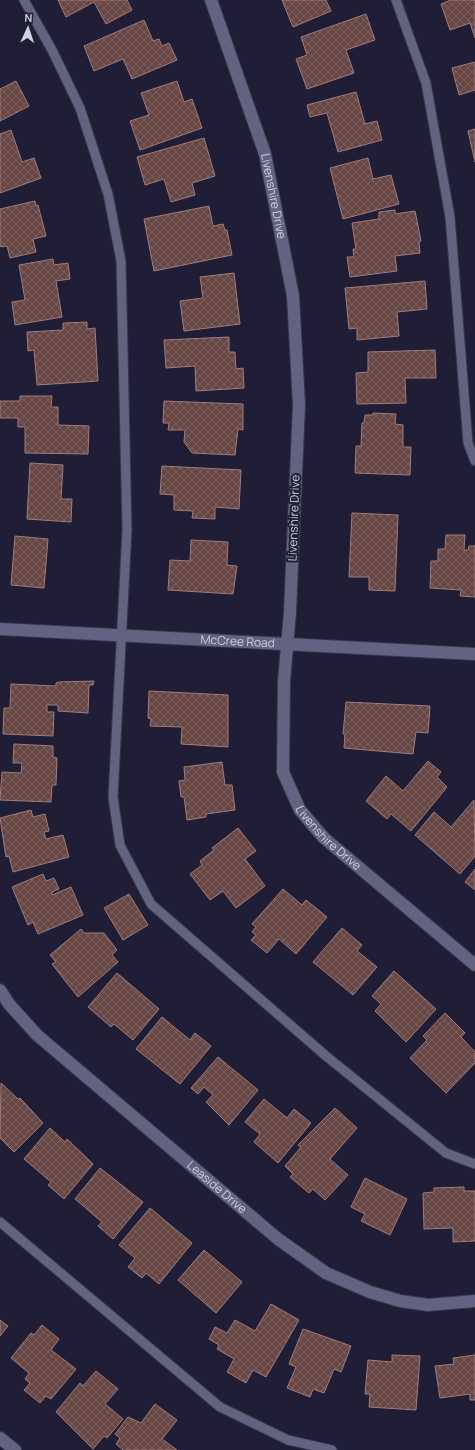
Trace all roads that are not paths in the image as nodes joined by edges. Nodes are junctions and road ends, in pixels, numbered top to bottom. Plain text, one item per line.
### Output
1 (24, 0) edge
2 (211, 0) edge
3 (396, 0) edge
4 (475, 461) edge
5 (0, 629) edge
6 (120, 636) junction
7 (287, 644) junction
8 (475, 654) edge
9 (475, 965) edge
10 (0, 990) edge
11 (475, 1164) edge
12 (0, 1222) edge
13 (475, 1301) edge
14 (0, 1438) edge
15 (15, 1450) edge
16 (332, 1450) edge

1 - 6 lane
2 - 7 street, Livenshire Drive
3 - 4 lane
5 - 6 street, McCree Road
6 - 7 street, McCree Road
6 - 11 lane
7 - 8 street, McCree Road
7 - 9 street, Livenshire Drive
10 - 13 street, Leaside Drive
12 - 16 lane
14 - 15 street

